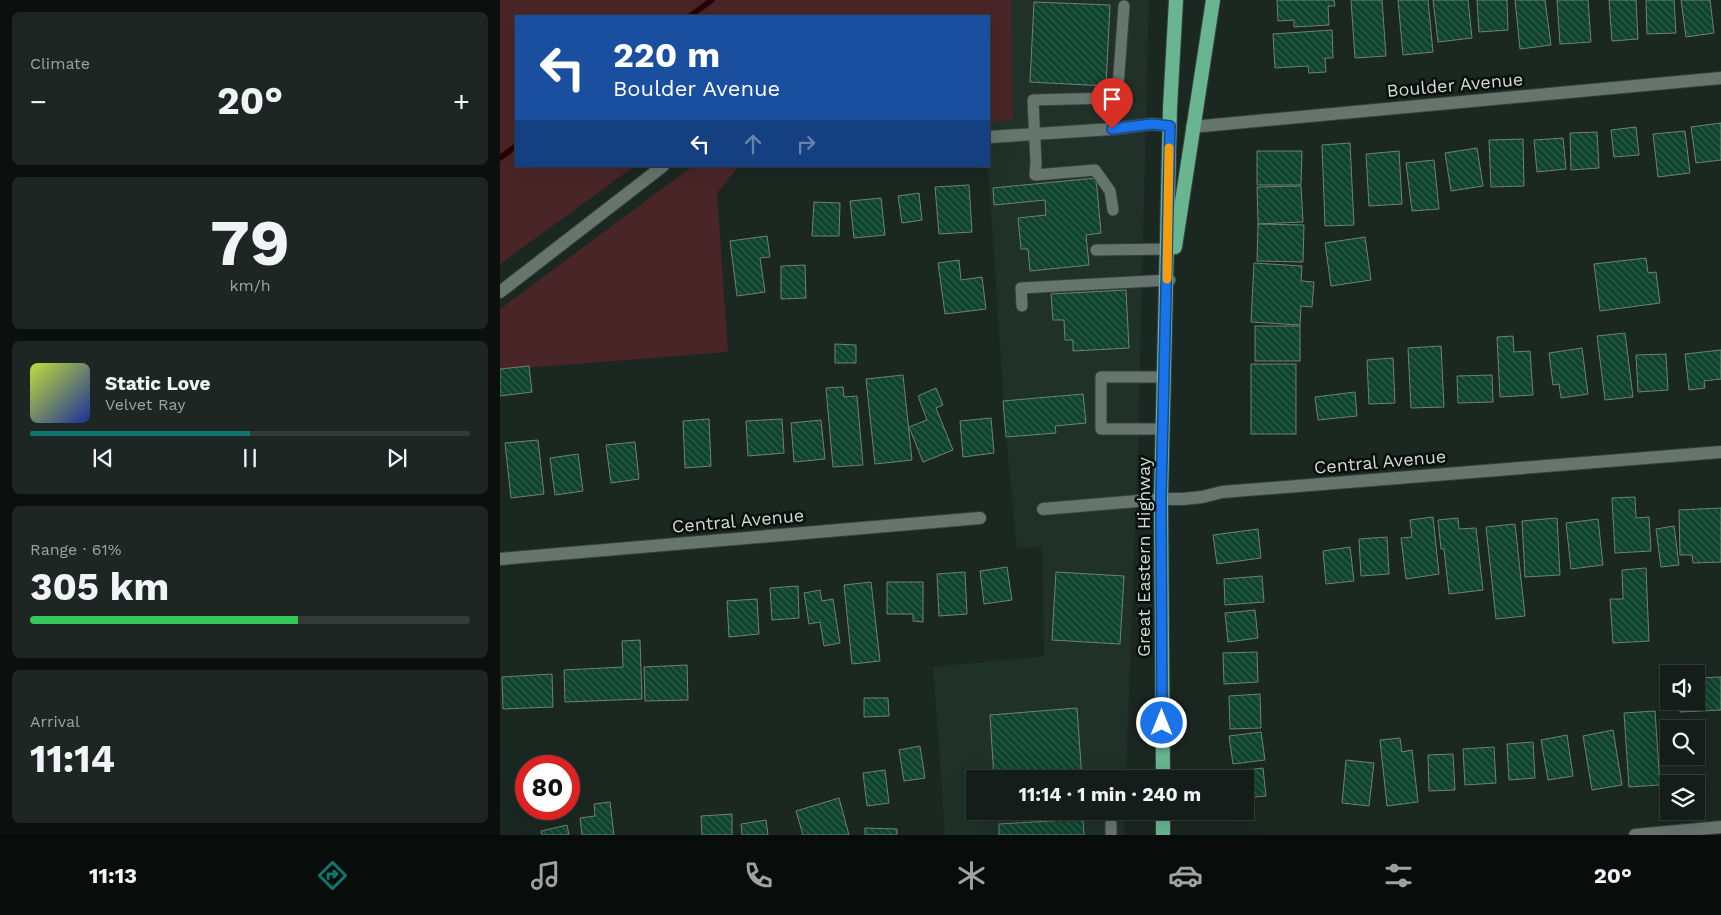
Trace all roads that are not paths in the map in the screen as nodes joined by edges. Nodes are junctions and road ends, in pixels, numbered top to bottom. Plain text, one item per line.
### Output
1 (1176, 0) edge
2 (1213, 0) edge
3 (1124, 6) dead end
4 (1721, 78) edge
5 (1110, 98) junction
6 (1170, 126) junction
7 (1192, 127) junction
8 (1112, 129) junction
9 (1034, 134) junction
10 (990, 137) edge
11 (661, 167) edge
12 (1113, 210) dead end
13 (1171, 249) junction
14 (1096, 250) dead end
15 (1168, 280) junction
16 (500, 292) edge
17 (1022, 306) dead end
18 (1164, 377) junction
19 (1163, 429) junction
20 (1721, 452) edge
21 (1161, 498) junction
22 (1043, 509) dead end
23 (980, 518) dead end
24 (500, 559) edge
25 (1163, 770) edge
26 (1163, 820) edge
27 (1721, 827) edge
28 (1163, 835) edge
29 (1635, 835) edge

1 - 6 highway, Great Eastern Highway
2 - 7 highway, Great Eastern Highway
3 - 5 lane
4 - 7 street, Boulder Avenue
5 - 8 lane
5 - 9 lane
6 - 8 street
6 - 13 highway, Great Eastern Highway
7 - 13 highway, Great Eastern Highway
8 - 9 street
9 - 10 street
9 - 12 lane
11 - 16 street
13 - 14 lane
13 - 15 highway, Great Eastern Highway
15 - 17 lane
15 - 18 highway, Great Eastern Highway
18 - 19 highway, Great Eastern Highway
18 - 19 lane
19 - 21 highway, Great Eastern Highway
20 - 21 street, Central Avenue
21 - 22 street, Central Avenue
21 - 25 highway, Great Eastern Highway
23 - 24 street, Central Avenue
26 - 28 highway
27 - 29 street

